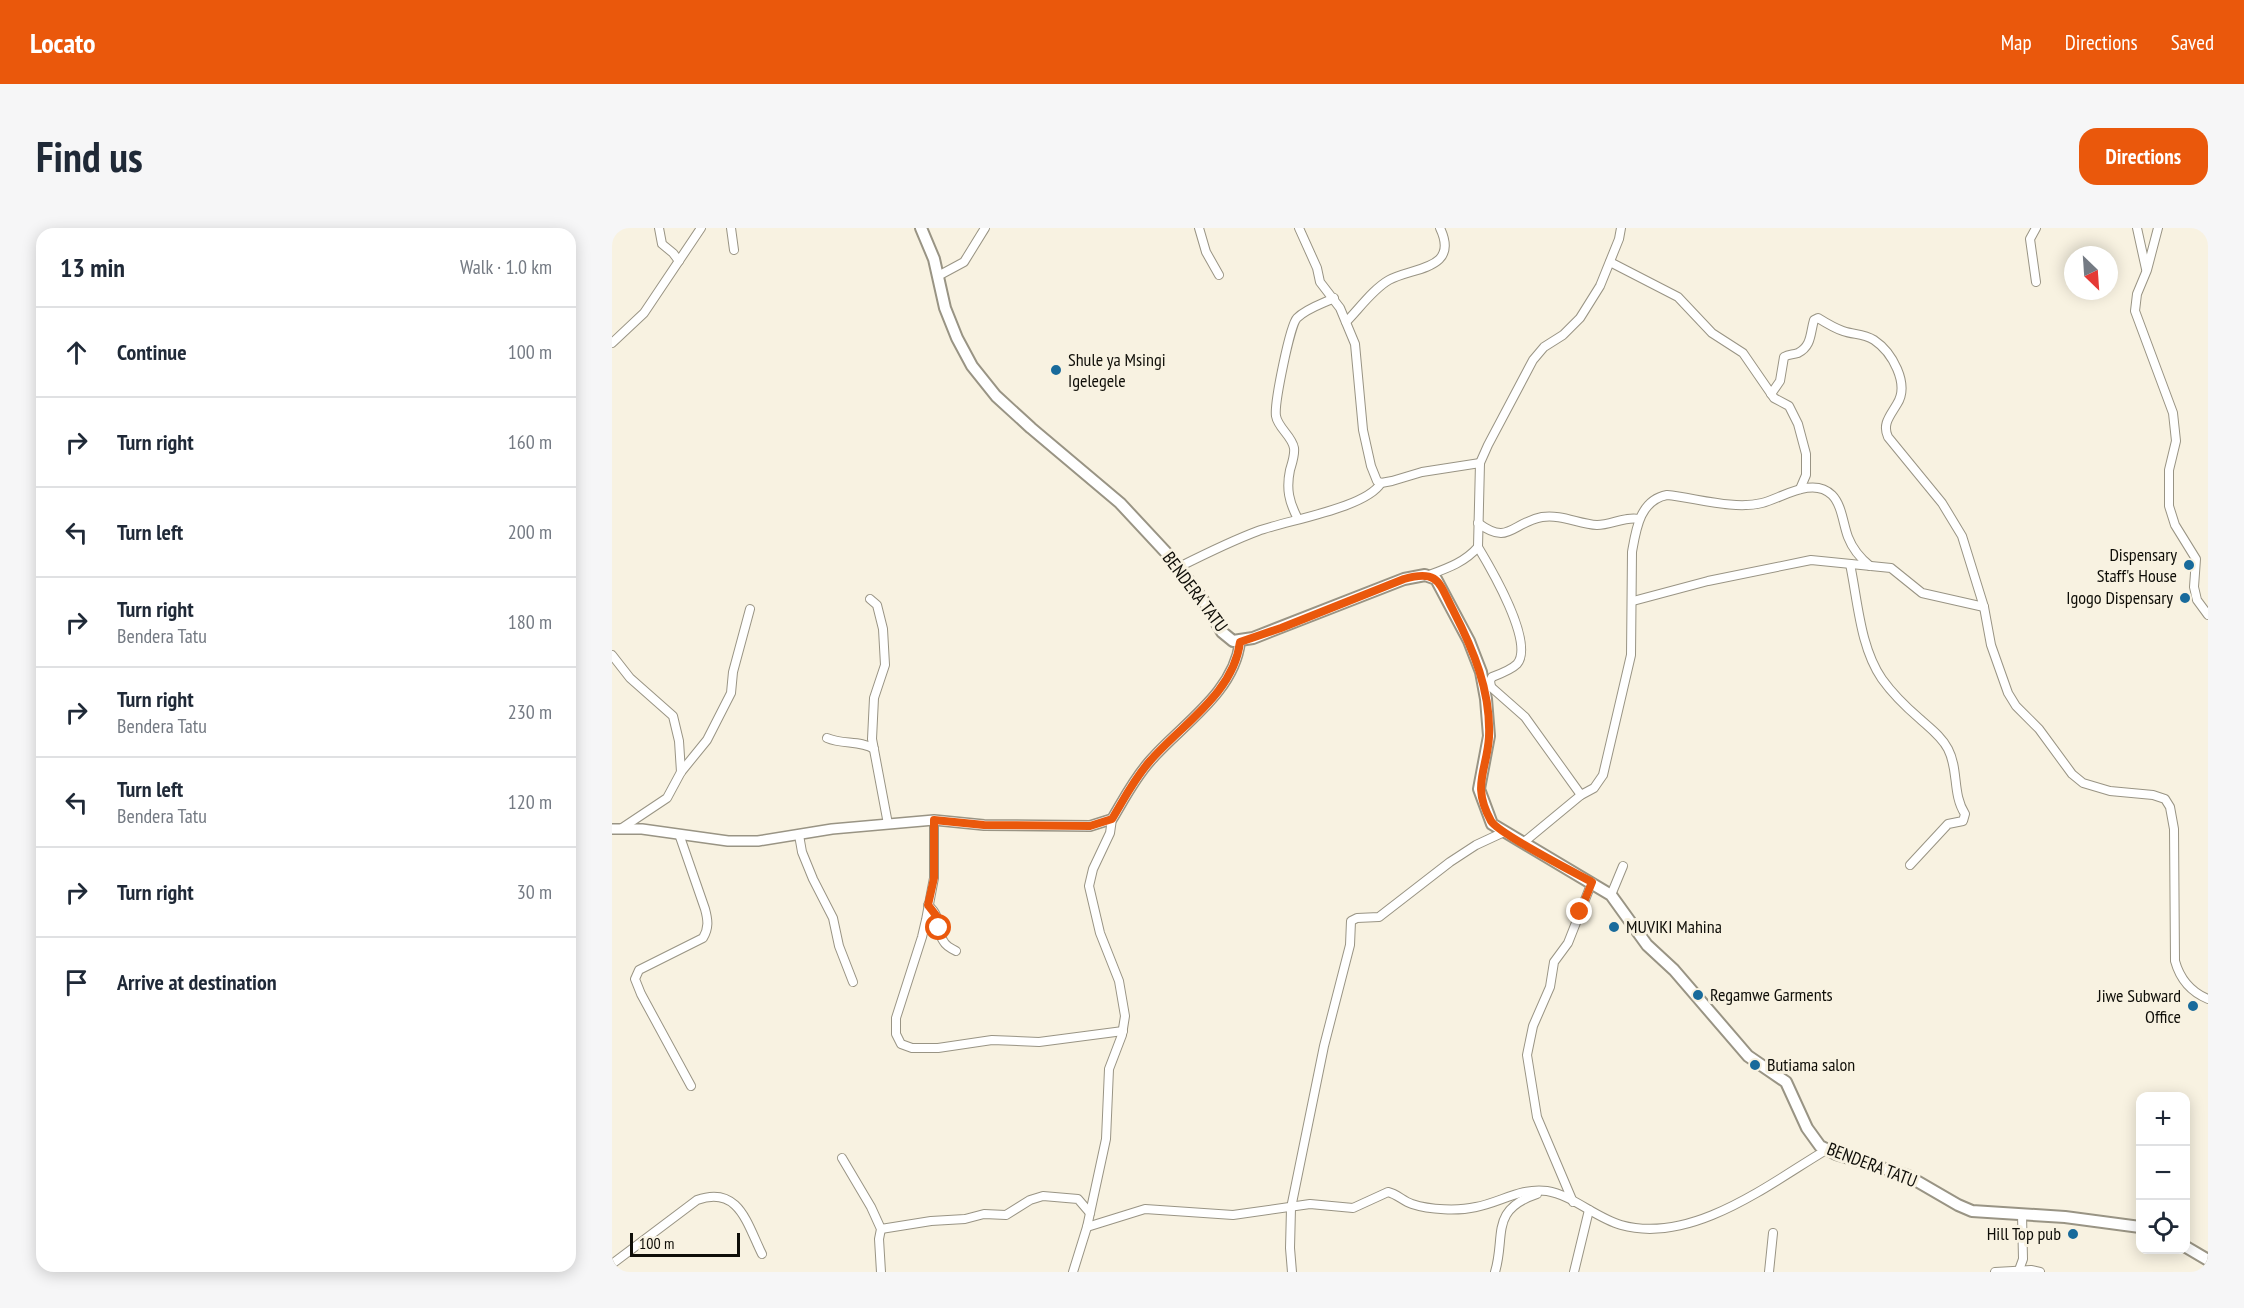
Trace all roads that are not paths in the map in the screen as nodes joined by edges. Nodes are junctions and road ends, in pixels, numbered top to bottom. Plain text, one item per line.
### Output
1 (659, 228) edge
2 (702, 228) edge
3 (731, 228) edge
4 (921, 228) edge
5 (985, 228) edge
6 (1199, 228) edge
7 (1299, 228) edge
8 (1440, 228) edge
9 (1621, 228) edge
10 (2036, 228) edge
11 (2137, 228) edge
12 (2158, 228) edge
13 (735, 250) dead end
14 (679, 261) junction
15 (1610, 262) junction
16 (2147, 270) junction
17 (1219, 275) dead end
18 (938, 276) junction
19 (2036, 282) dead end
20 (1334, 298) junction
21 (1346, 322) junction
22 (612, 344) edge
23 (1771, 394) junction
24 (1480, 463) junction
25 (1381, 483) junction
26 (1800, 489) junction
27 (1298, 519) junction
28 (1639, 519) junction
29 (1478, 523) junction
30 (1478, 547) junction
31 (1850, 564) junction
32 (1870, 566) junction
33 (1179, 567) junction
34 (1429, 575) junction
35 (870, 599) dead end
36 (1633, 601) junction
37 (1984, 607) junction
38 (750, 609) dead end
39 (2208, 615) edge
40 (1240, 642) junction
41 (612, 655) edge
42 (1488, 687) junction
43 (827, 738) dead end
44 (874, 749) junction
45 (681, 772) junction
46 (1581, 795) junction
47 (1112, 819) junction
48 (934, 820) junction
49 (888, 824) junction
50 (622, 828) junction
51 (612, 829) edge
52 (1504, 832) junction
53 (679, 834) junction
54 (798, 835) junction
55 (1523, 843) junction
56 (1910, 865) dead end
57 (1623, 866) dead end
58 (1592, 882) junction
59 (1611, 895) junction
60 (928, 905) junction
61 (956, 951) dead end
62 (853, 982) dead end
63 (2208, 999) edge
64 (1123, 1031) junction
65 (691, 1086) dead end
66 (1826, 1150) junction
67 (842, 1158) dead end
68 (1546, 1191) junction
69 (1574, 1202) junction
70 (1291, 1208) junction
71 (1589, 1210) junction
72 (1090, 1214) junction
73 (2022, 1214) junction
74 (1088, 1227) junction
75 (2136, 1227) edge
76 (881, 1229) junction
77 (1773, 1233) dead end
78 (2190, 1249) edge
79 (762, 1254) dead end
80 (2208, 1260) edge
81 (612, 1264) edge
82 (2019, 1270) junction
83 (881, 1272) edge
84 (1074, 1272) edge
85 (1292, 1272) edge
86 (1495, 1272) edge
87 (1574, 1272) edge
88 (1769, 1272) edge
89 (1995, 1272) edge
90 (2040, 1272) edge

1 - 14 street
2 - 14 street
3 - 13 street
4 - 18 main road, BENDERA TATU
5 - 18 street
6 - 17 street
7 - 20 street
8 - 21 street
9 - 15 street
10 - 19 street
11 - 16 street
12 - 16 street
14 - 22 street
15 - 23 street
15 - 24 street
16 - 39 street
18 - 33 main road, BENDERA TATU
20 - 21 street
20 - 27 street
21 - 25 street
23 - 26 street
23 - 37 street
24 - 25 street
24 - 29 street
25 - 27 street
26 - 28 street
26 - 32 street
27 - 33 street
28 - 29 street
28 - 36 street
29 - 30 street
30 - 34 street
30 - 42 street
31 - 32 street
31 - 36 street
31 - 56 street
32 - 37 street
33 - 40 main road, BENDERA TATU
34 - 40 main road, BENDERA TATU
34 - 42 main road, BENDERA TATU
35 - 44 street
36 - 46 street
37 - 63 street
38 - 45 street
40 - 47 street
41 - 45 street
42 - 46 street
42 - 52 main road, BENDERA TATU
43 - 44 street
44 - 49 street
45 - 50 street
46 - 55 street
47 - 48 street
47 - 64 street
48 - 49 street
48 - 60 street
49 - 54 street
50 - 51 street
50 - 53 street
52 - 55 main road, BENDERA TATU
52 - 70 street
53 - 54 street
53 - 65 street
54 - 62 street
55 - 58 main road, BENDERA TATU
57 - 59 street
58 - 59 main road, BENDERA TATU
58 - 69 street
59 - 66 main road, BENDERA TATU
60 - 61 street
60 - 64 street
64 - 72 street
66 - 71 street
66 - 73 main road, BENDERA TATU
67 - 76 street
68 - 69 street
68 - 70 street
68 - 86 street
69 - 71 street
70 - 74 street
70 - 85 street
71 - 87 street
72 - 74 street
72 - 76 street
73 - 75 main road, BENDERA TATU
73 - 82 street
74 - 84 street
76 - 83 street
77 - 88 street
78 - 80 main road
79 - 81 street
82 - 89 street
82 - 90 street

